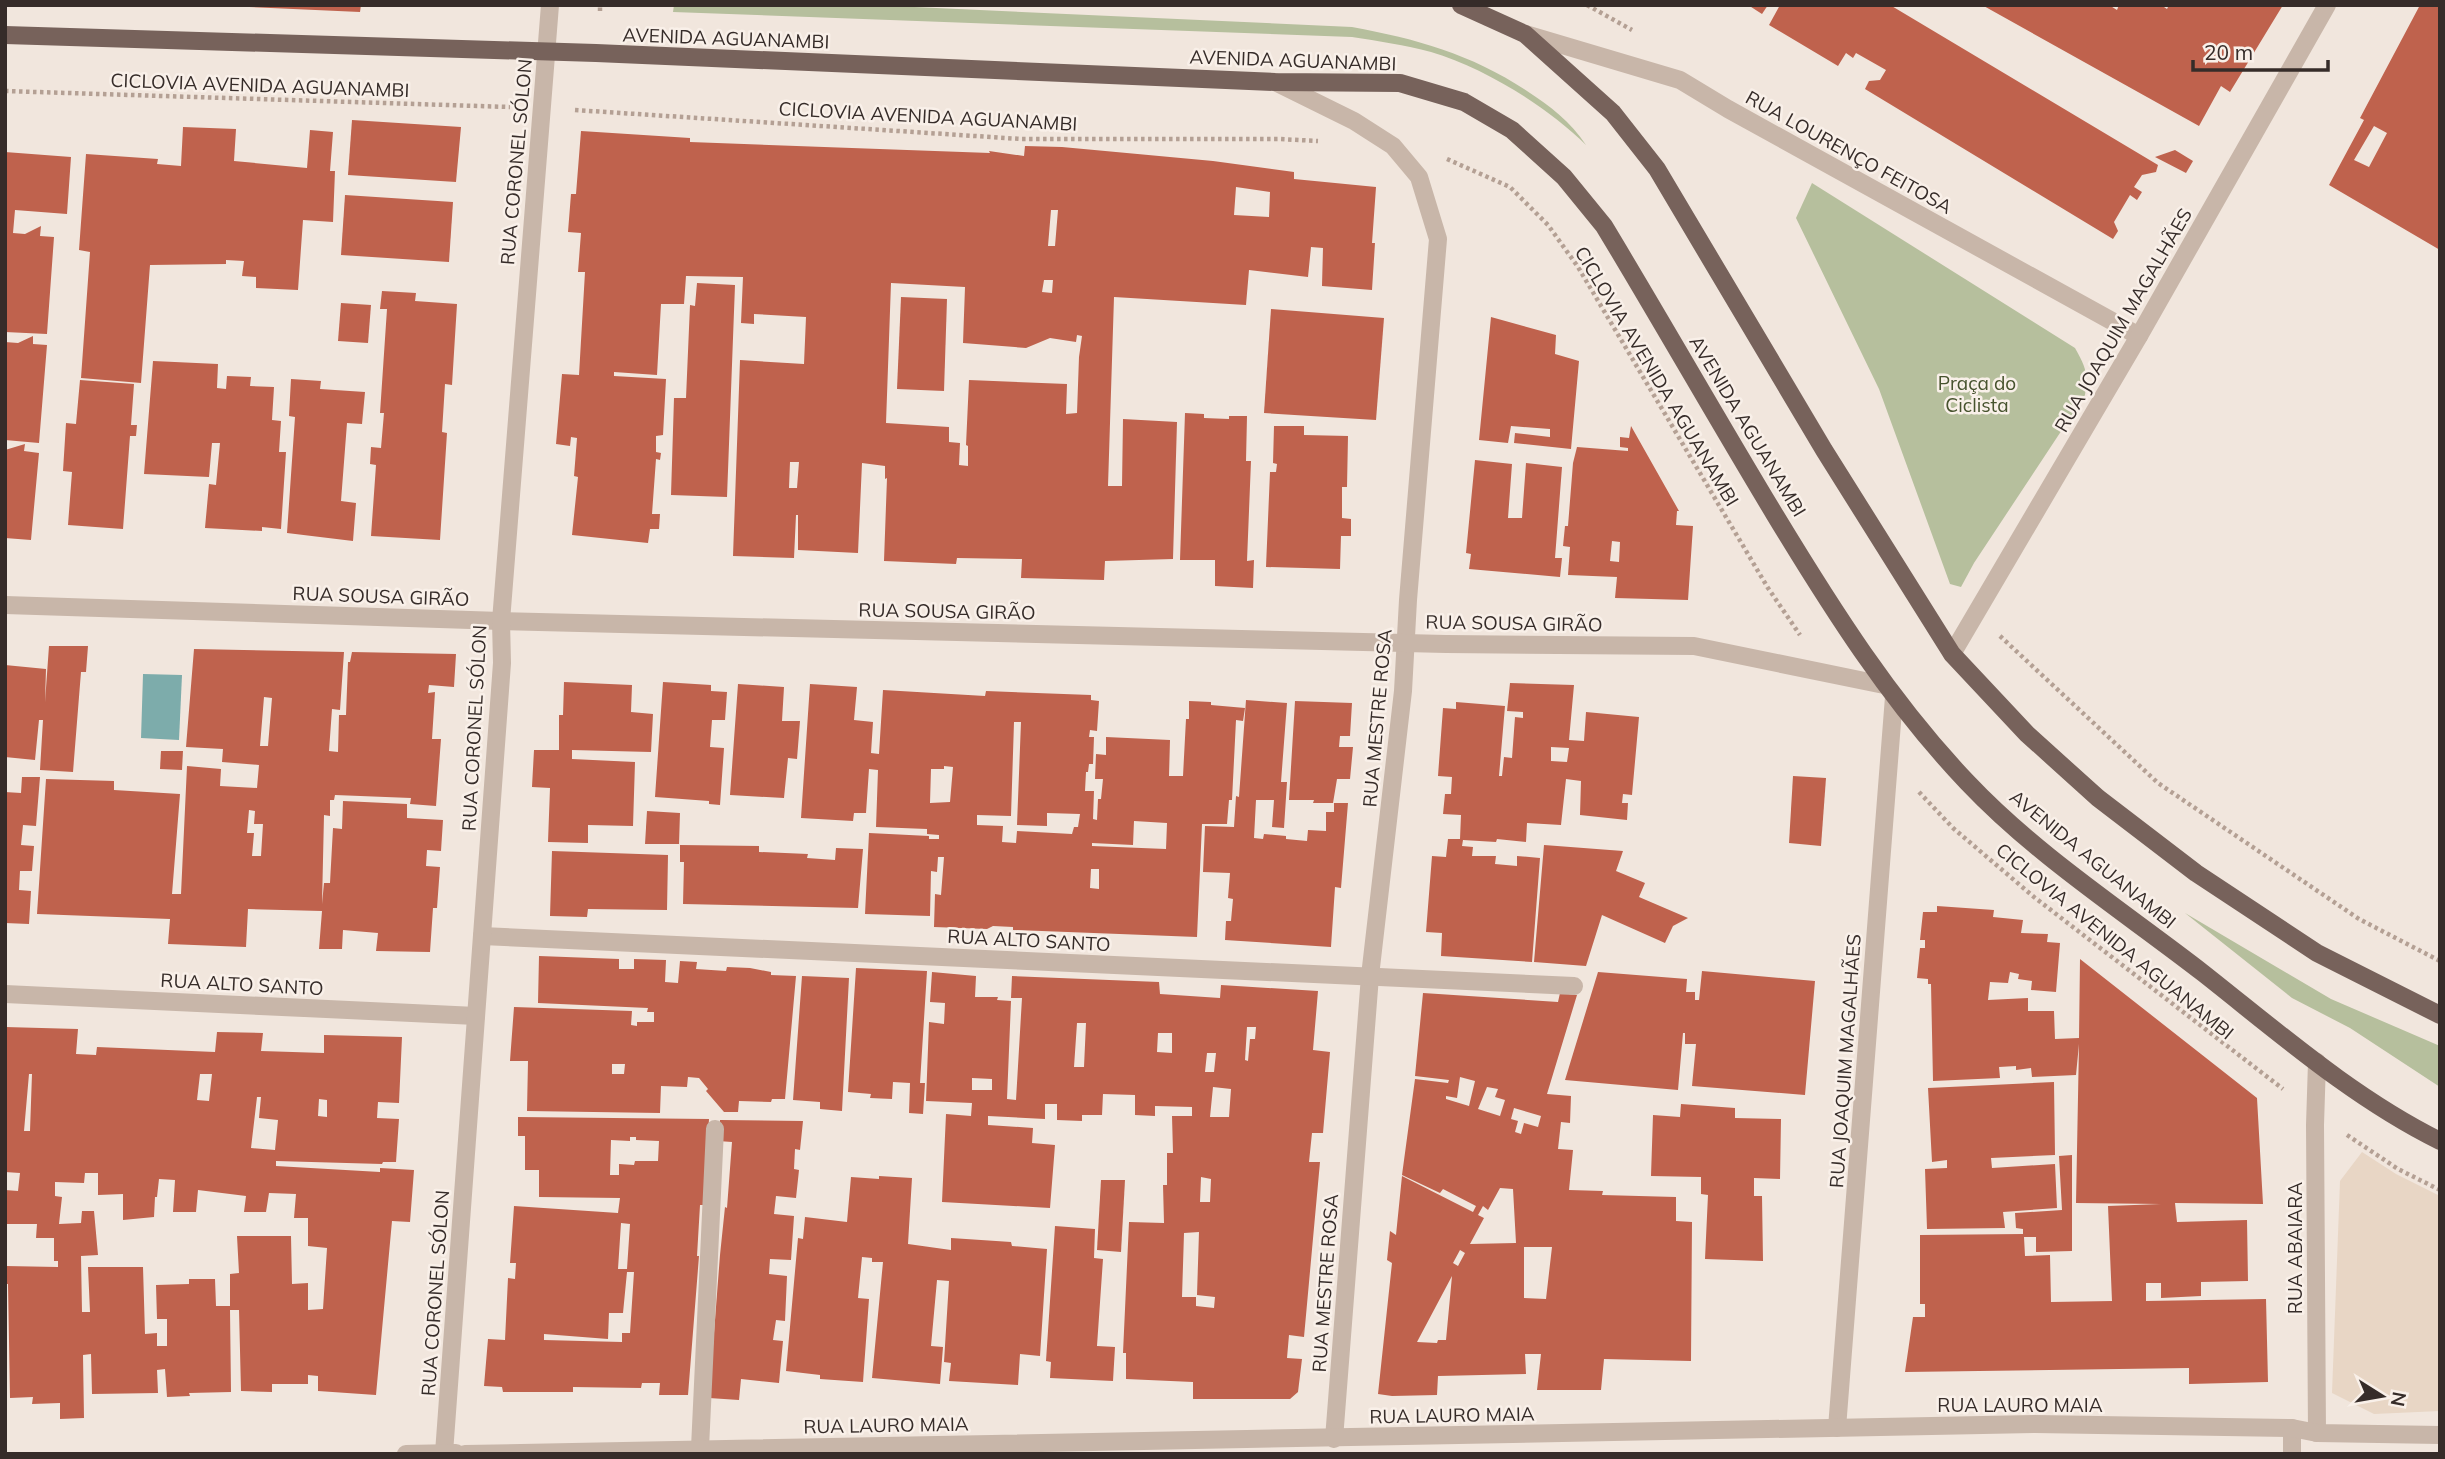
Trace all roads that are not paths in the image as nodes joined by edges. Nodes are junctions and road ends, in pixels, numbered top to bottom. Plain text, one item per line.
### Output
1 (550, 5) edge
2 (1461, 5) edge
3 (2327, 5) edge
4 (5, 34) edge
5 (1525, 34) junction
6 (546, 52) junction
7 (1275, 82) junction
8 (2139, 337) junction
9 (5, 605) edge
10 (501, 621) junction
11 (1405, 642) junction
12 (1952, 654) junction
13 (1889, 691) junction
14 (482, 936) junction
15 (1370, 976) junction
16 (1574, 986) dead end
17 (5, 994) edge
18 (2440, 1015) edge
19 (477, 1016) junction
20 (2317, 1062) junction
21 (715, 1129) dead end
22 (2440, 1141) edge
23 (1837, 1428) junction
24 (2292, 1429) junction
25 (2316, 1433) junction
26 (2440, 1436) edge
27 (1334, 1439) junction
28 (700, 1448) junction
29 (939, 1449) edge
30 (1028, 1449) edge
31 (444, 1453) edge
32 (406, 1454) edge
33 (464, 1454) edge
34 (2292, 1454) edge

1 - 6 street, RUA CORONEL SÓLON
2 - 5 main road
3 - 8 street, RUA JOAQUIM MAGALHÃES
4 - 6 main road, AVENIDA AGUANAMBI
5 - 8 street, RUA LOURENÇO FEITOSA
5 - 12 main road
6 - 7 main road, AVENIDA AGUANAMBI
6 - 10 street, RUA CORONEL SÓLON
7 - 11 street, RUA MESTRE ROSA
7 - 13 main road, AVENIDA AGUANAMBI
8 - 12 street, RUA JOAQUIM MAGALHÃES
9 - 10 street, RUA SOUSA GIRÃO
10 - 11 street, RUA SOUSA GIRÃO
10 - 14 street, RUA CORONEL SÓLON
11 - 13 street, RUA SOUSA GIRÃO
11 - 15 street, RUA MESTRE ROSA
12 - 18 main road
13 - 20 main road, AVENIDA AGUANAMBI
13 - 23 street, RUA JOAQUIM MAGALHÃES
14 - 15 street, RUA ALTO SANTO
14 - 19 street, RUA CORONEL SÓLON
15 - 16 street, RUA ALTO SANTO
15 - 27 street, RUA MESTRE ROSA
17 - 19 street, RUA ALTO SANTO
19 - 31 street, RUA CORONEL SÓLON
20 - 22 main road, AVENIDA AGUANAMBI
20 - 25 street, RUA ABAIARA
21 - 28 street
23 - 24 street, RUA LAURO MAIA
23 - 27 street, RUA LAURO MAIA
24 - 25 street, RUA LAURO MAIA
24 - 34 street
25 - 26 street, RUA LAURO MAIA
27 - 30 street, RUA LAURO MAIA
28 - 29 street, RUA LAURO MAIA
28 - 33 street, RUA LAURO MAIA
29 - 30 street, RUA LAURO MAIA
31 - 32 street, RUA LAURO MAIA
31 - 33 street, RUA LAURO MAIA

